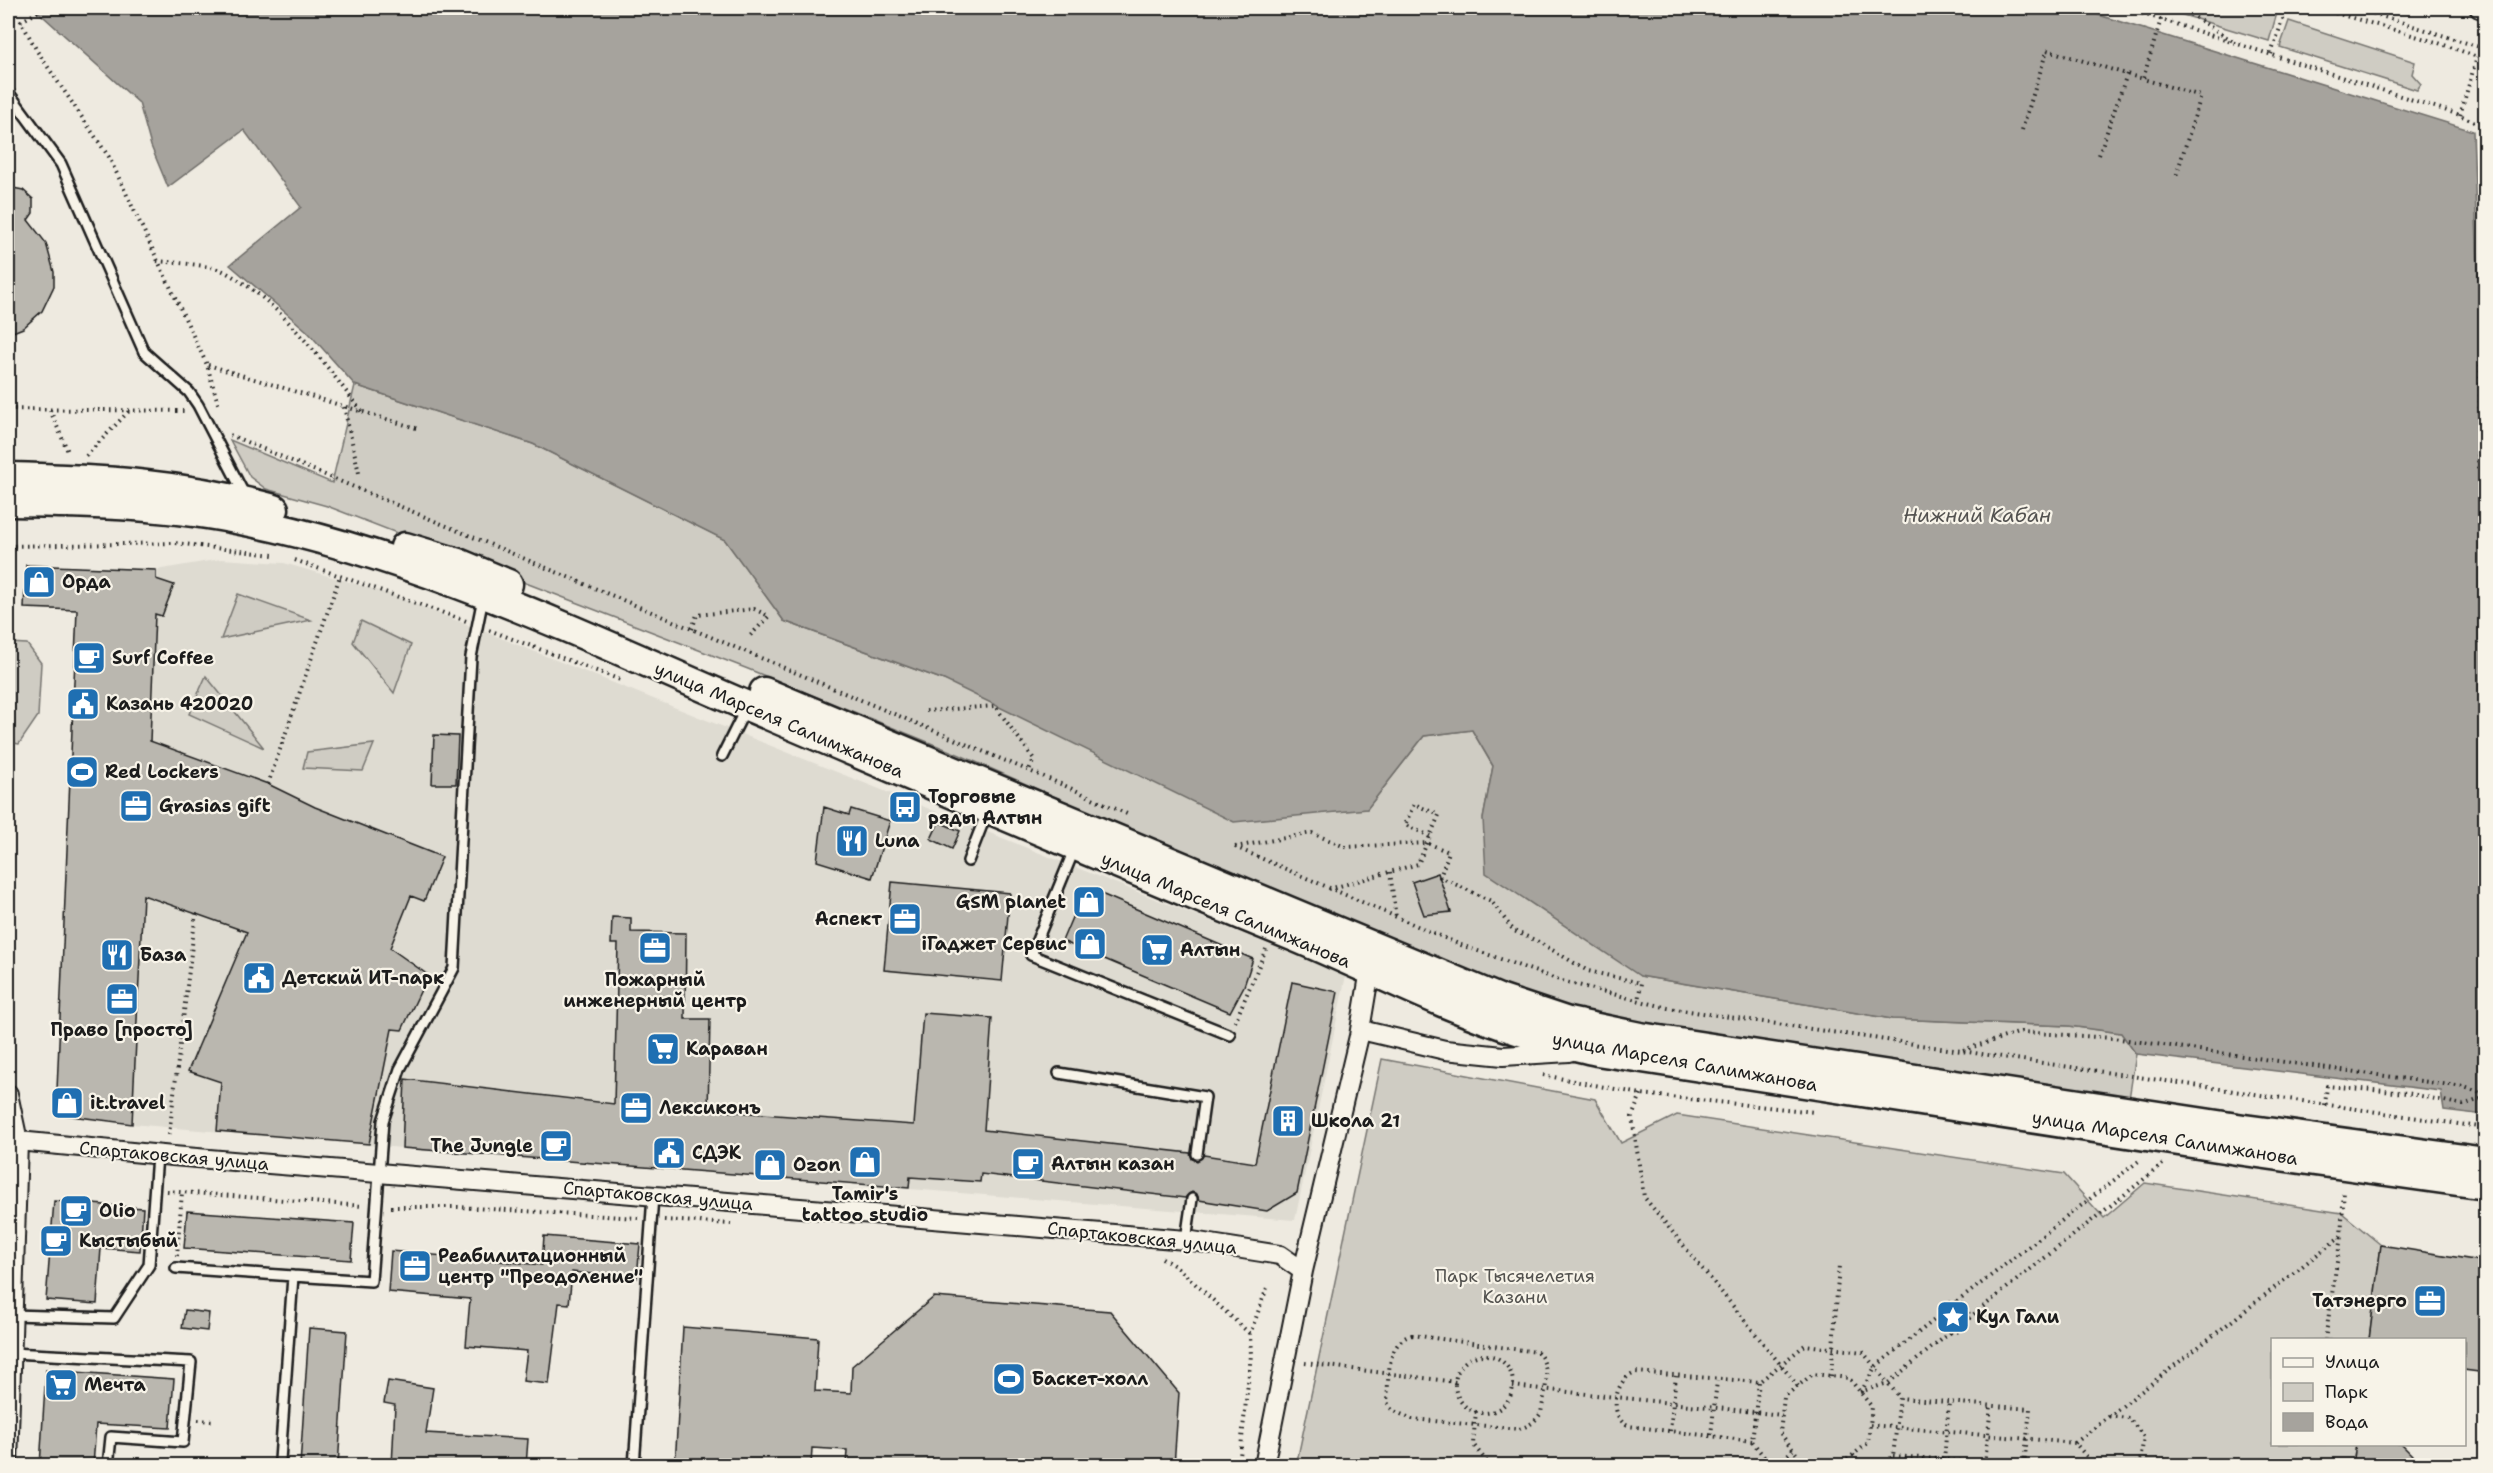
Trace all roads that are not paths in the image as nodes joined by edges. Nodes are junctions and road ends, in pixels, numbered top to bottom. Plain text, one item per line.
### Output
1 (2479, 8) edge
2 (2486, 10) edge
3 (8, 92) edge
4 (8, 477) edge
5 (8, 502) edge
6 (248, 502) junction
7 (484, 595) junction
8 (747, 706) junction
9 (722, 756) dead end
10 (988, 810) junction
11 (1075, 848) junction
12 (968, 861) dead end
13 (1370, 970) junction
14 (1361, 1030) junction
15 (1230, 1035) road end
16 (1597, 1051) junction
17 (1059, 1073) dead end
18 (8, 1094) edge
19 (13, 1140) edge
20 (1197, 1154) dead end
21 (157, 1155) junction
22 (2486, 1162) edge
23 (378, 1173) junction
24 (2486, 1185) edge
25 (653, 1196) junction
26 (1192, 1199) dead end
27 (1186, 1239) junction
28 (176, 1268) road end
29 (1303, 1271) junction
30 (293, 1276) junction
31 (12, 1315) junction
32 (10, 1353) junction
33 (8, 1413) edge
34 (280, 1460) dead end
35 (8, 1466) edge
36 (108, 1466) edge
37 (634, 1466) edge
38 (1264, 1466) edge

1 - 2 street
3 - 6 lane
4 - 6 main road
5 - 7 main road, улица Марселя Салимжанова
6 - 22 main road
7 - 8 main road, улица Марселя Салимжанова
7 - 23 lane
8 - 9 lane
8 - 10 main road, улица Марселя Салимжанова
10 - 11 main road, улица Марселя Салимжанова
10 - 12 lane
11 - 13 main road, улица Марселя Салимжанова
11 - 15 lane
13 - 14 street
13 - 16 main road, улица Марселя Салимжанова
14 - 16 street
14 - 29 street
16 - 24 main road, улица Марселя Салимжанова
17 - 20 lane
18 - 19 street
19 - 21 street, Спартаковская улица
19 - 31 street
21 - 23 street, Спартаковская улица
21 - 31 lane
23 - 25 street, Спартаковская улица
23 - 30 lane
25 - 27 street, Спартаковская улица
25 - 37 lane
26 - 27 lane
27 - 29 street, Спартаковская улица
28 - 30 lane
29 - 38 street
30 - 34 lane
31 - 32 street
32 - 33 street
32 - 36 lane
33 - 35 street

